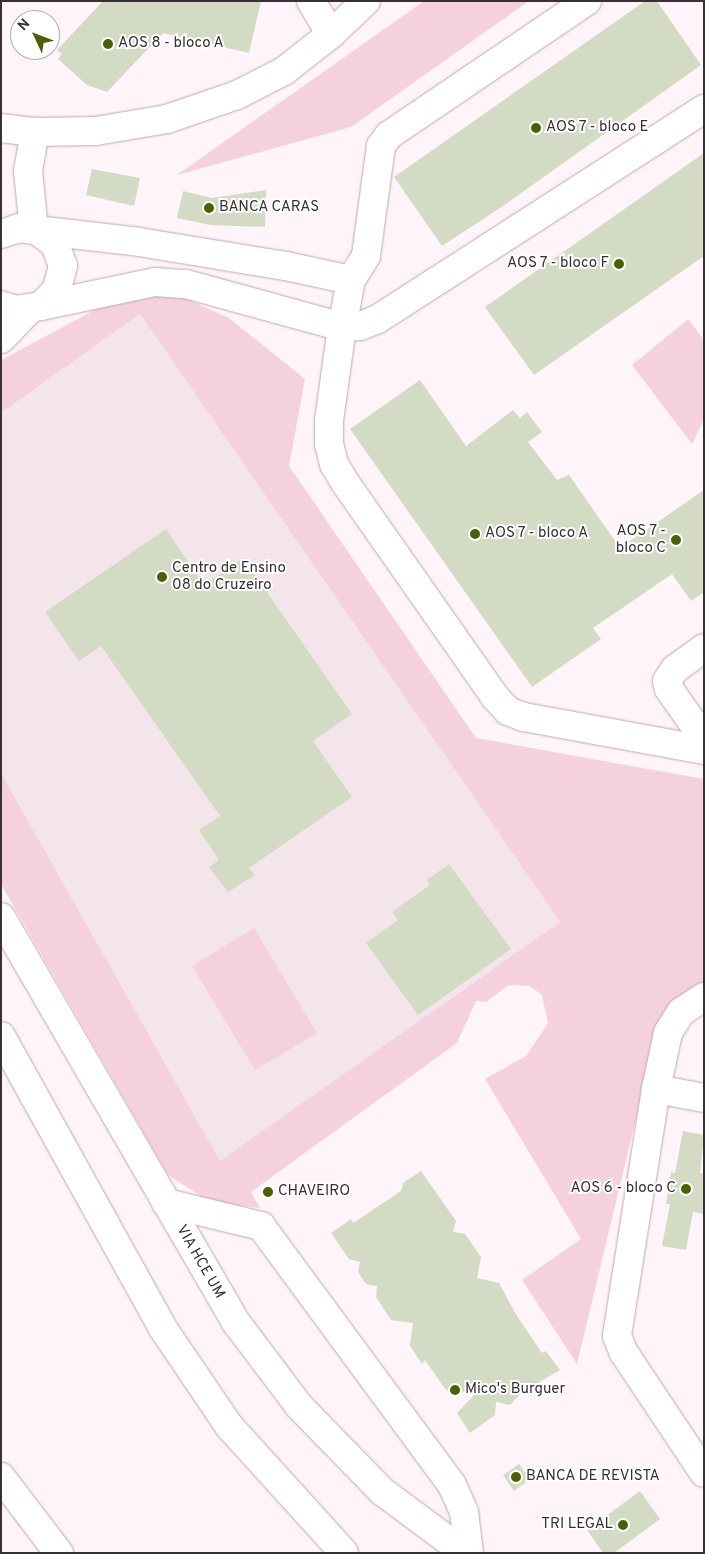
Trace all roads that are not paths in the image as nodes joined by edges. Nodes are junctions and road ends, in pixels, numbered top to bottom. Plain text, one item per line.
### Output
1 (311, 1) edge
2 (366, 1) edge
3 (587, 1) edge
4 (331, 34) junction
5 (704, 109) edge
6 (1, 128) edge
7 (35, 132) junction
8 (35, 230) junction
9 (1, 234) edge
10 (247, 261) junction
11 (351, 280) junction
12 (237, 298) junction
13 (1, 305) edge
14 (35, 307) junction
15 (342, 327) junction
16 (1, 339) edge
17 (704, 648) edge
18 (704, 739) edge
19 (704, 750) edge
20 (1, 917) edge
21 (704, 997) edge
22 (1, 1036) edge
23 (656, 1089) junction
24 (704, 1098) edge
25 (166, 1203) junction
26 (704, 1473) edge
27 (1, 1477) edge
28 (59, 1553) edge
29 (344, 1553) edge
30 (465, 1553) edge
31 (469, 1553) edge

1 - 4 main road
2 - 4 main road
3 - 11 main road
4 - 7 main road
5 - 15 main road
6 - 7 main road
7 - 8 main road
8 - 9 main road
8 - 10 main road
8 - 14 main road
10 - 11 main road
10 - 12 main road
11 - 15 main road
12 - 14 main road
12 - 15 main road
13 - 14 main road
14 - 16 main road
15 - 19 main road
17 - 18 main road
20 - 25 main road, VIA HCE UM
21 - 23 main road
22 - 29 main road
23 - 24 main road
23 - 26 main road
25 - 30 main road, VIA HCE UM
25 - 31 main road
27 - 28 main road

